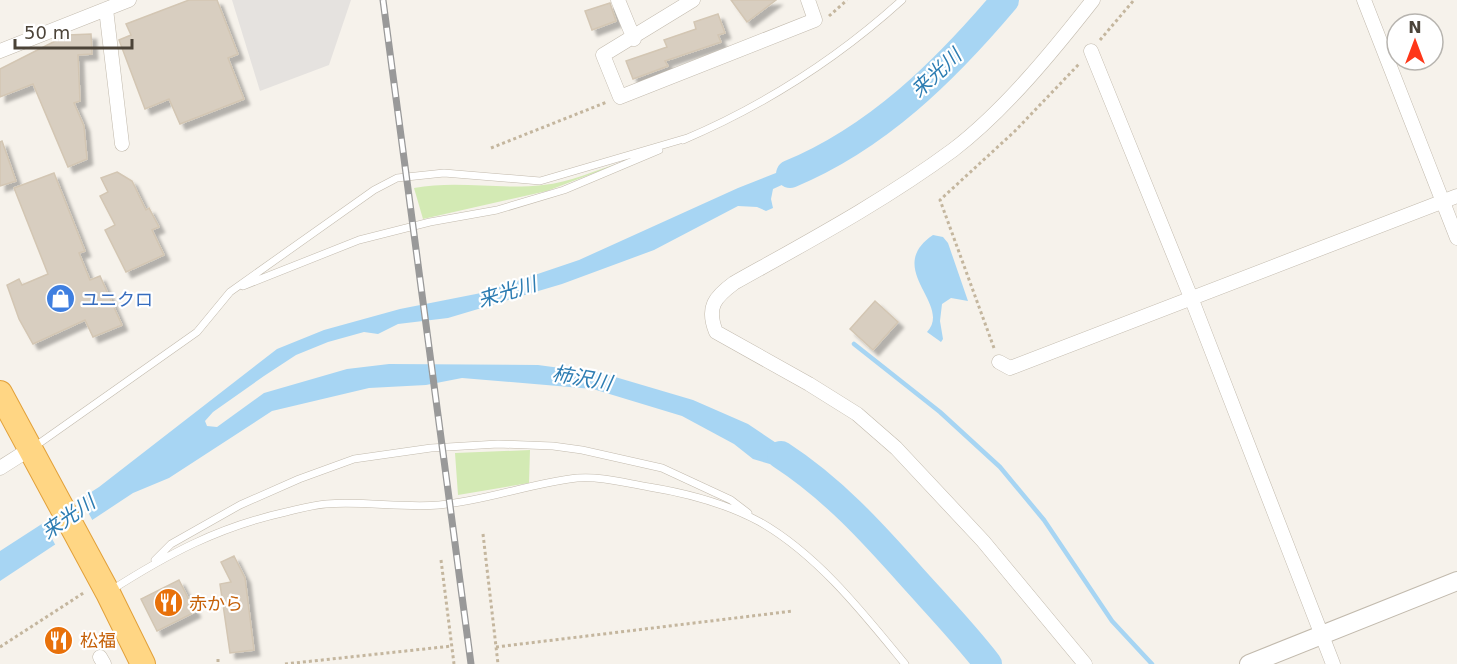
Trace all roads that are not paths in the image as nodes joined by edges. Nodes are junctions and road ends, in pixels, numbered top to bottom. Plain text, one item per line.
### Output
1 (129, 0) edge
2 (618, 0) edge
3 (693, 0) edge
4 (808, 0) edge
5 (902, 0) edge
6 (1093, 0) edge
7 (1364, 0) edge
8 (106, 9) junction
9 (634, 39) junction
10 (0, 51) edge
11 (1091, 51) road end
12 (687, 138) junction
13 (122, 144) dead end
14 (1457, 196) edge
15 (1443, 202) junction
16 (1457, 238) edge
17 (230, 292) junction
18 (1192, 300) junction
19 (999, 362) road end
20 (0, 393) edge
21 (0, 418) edge
22 (29, 458) junction
23 (0, 468) edge
24 (757, 521) junction
25 (144, 569) junction
26 (1457, 581) edge
27 (96, 584) junction
28 (1320, 633) junction
29 (129, 664) edge
30 (143, 664) edge
31 (905, 664) edge
32 (1085, 664) edge
33 (1249, 664) edge
34 (1333, 664) edge

1 - 8 street
2 - 9 street
3 - 9 street
4 - 9 street
5 - 12 lane
6 - 32 street
7 - 15 street
8 - 10 street
8 - 13 street
11 - 18 street
12 - 17 lane
12 - 17 lane
14 - 15 street
15 - 16 street
15 - 18 street
17 - 22 lane
18 - 19 street
18 - 28 street
20 - 22 highway
21 - 22 highway
22 - 23 street
22 - 27 highway
24 - 25 lane
24 - 25 lane
24 - 31 lane
25 - 27 lane
26 - 28 street
27 - 29 highway
27 - 30 highway
28 - 33 street
28 - 34 street

